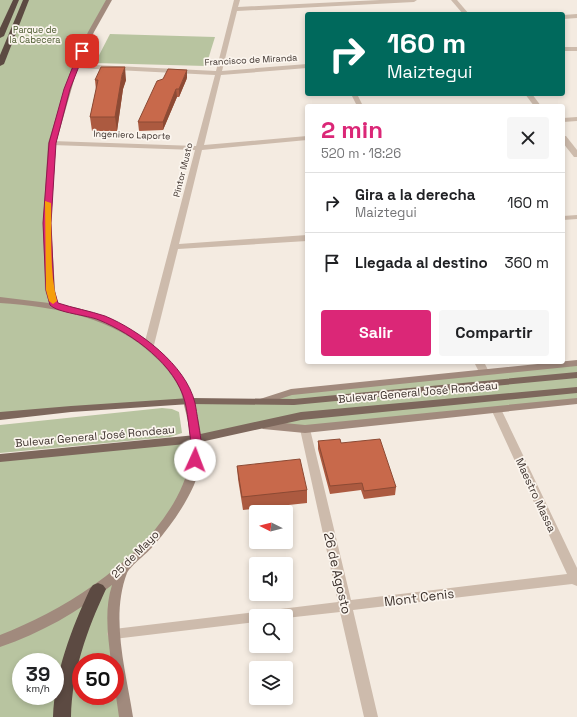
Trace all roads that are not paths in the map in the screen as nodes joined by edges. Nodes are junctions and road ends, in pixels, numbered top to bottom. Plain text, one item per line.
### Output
1 (16, 0) edge
2 (26, 0) edge
3 (109, 0) edge
4 (237, 0) edge
5 (414, 0) edge
6 (454, 0) edge
7 (310, 3) edge
8 (235, 9) junction
9 (463, 12) edge
10 (577, 16) edge
11 (565, 17) edge
12 (0, 36) edge
13 (565, 49) edge
14 (577, 49) edge
15 (0, 64) edge
16 (76, 66) junction
17 (305, 66) edge
18 (219, 73) junction
19 (530, 96) edge
20 (536, 104) edge
21 (577, 119) edge
22 (565, 120) edge
23 (305, 138) edge
24 (565, 140) edge
25 (52, 143) junction
26 (199, 148) junction
27 (577, 155) edge
28 (577, 217) edge
29 (565, 218) edge
30 (305, 238) edge
31 (174, 248) junction
32 (0, 300) edge
33 (54, 305) junction
34 (149, 345) junction
35 (577, 363) edge
36 (480, 364) edge
37 (484, 372) junction
38 (577, 375) edge
39 (577, 390) edge
40 (190, 401) junction
41 (264, 401) junction
42 (577, 401) edge
43 (496, 409) junction
44 (0, 416) edge
45 (263, 424) junction
46 (305, 429) junction
47 (196, 439) junction
48 (0, 458) edge
49 (122, 570) junction
50 (577, 579) edge
51 (98, 589) junction
52 (346, 606) junction
53 (293, 612) edge
54 (249, 618) edge
55 (114, 634) junction
56 (0, 641) edge
57 (62, 717) edge
58 (126, 717) edge
59 (371, 717) edge

1 - 12 highway
2 - 15 highway
3 - 16 main road
4 - 8 street, Pintor Musto
5 - 7 street
6 - 9 street
7 - 8 street
8 - 18 street, Pintor Musto
10 - 11 street
13 - 14 street
16 - 18 street, Francisco de Miranda
16 - 25 main road
17 - 18 street, Francisco de Miranda
18 - 26 street, Pintor Musto
19 - 20 street
21 - 22 street
23 - 26 street, Ingeniero Laporte
24 - 27 street
25 - 26 street, Ingeniero Laporte
25 - 33 main road
26 - 31 street, Pintor Musto
28 - 29 street
30 - 31 street
31 - 34 street, Pintor Musto
32 - 33 main road, 25 de Mayo
33 - 34 main road, 25 de Mayo
34 - 40 main road, 25 de Mayo
35 - 37 main road, Bulevar General José Rondeau
36 - 37 street
37 - 41 main road, Bulevar General José Rondeau
38 - 41 main road, Bulevar General José Rondeau
39 - 45 main road, Bulevar General José Rondeau
40 - 41 main road, Bulevar General José Rondeau
40 - 44 main road, Bulevar General José Rondeau
40 - 47 main road, 25 de Mayo
42 - 43 main road, Bulevar General José Rondeau
43 - 46 main road, Bulevar General José Rondeau
43 - 50 street, Maestro Massa
45 - 46 main road, Bulevar General José Rondeau
45 - 47 main road, Bulevar General José Rondeau
46 - 52 street, 26 de Agosto
47 - 48 main road, Bulevar General José Rondeau
47 - 49 main road, 25 de Mayo
49 - 51 main road, 25 de Mayo
49 - 55 main road
50 - 52 street, Mont Cenis
51 - 56 main road, 25 de Mayo
51 - 57 highway
52 - 53 street, Mont Cenis
52 - 59 street, 26 de Agosto
54 - 55 street
55 - 58 main road

